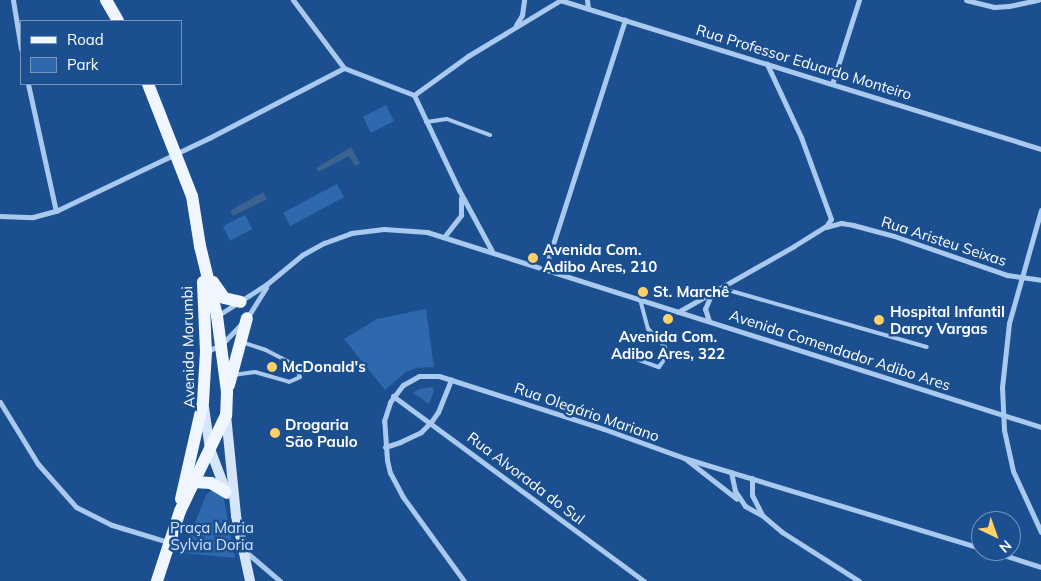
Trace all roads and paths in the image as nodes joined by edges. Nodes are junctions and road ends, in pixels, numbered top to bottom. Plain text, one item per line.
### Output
1 (12, 0) edge
2 (106, 0) edge
3 (293, 0) edge
4 (524, 0) edge
5 (561, 0) edge
6 (587, 0) edge
7 (859, 0) edge
8 (966, 0) edge
9 (1038, 0) edge
10 (588, 8) junction
11 (117, 20) edge
12 (625, 20) junction
13 (515, 27) junction
14 (20, 44) edge
15 (767, 64) junction
16 (344, 68) junction
17 (832, 84) junction
18 (28, 85) edge
19 (148, 85) edge
20 (414, 95) junction
21 (426, 122) junction
22 (490, 135) dead end
23 (1041, 149) edge
24 (176, 154) junction
25 (459, 190) junction
26 (1041, 210) edge
27 (56, 211) junction
28 (829, 212) junction
29 (0, 216) edge
30 (841, 223) junction
31 (822, 229) junction
32 (444, 237) junction
33 (492, 252) junction
34 (203, 262) junction
35 (545, 269) junction
36 (1020, 278) junction
37 (1041, 280) edge
38 (267, 284) junction
39 (721, 288) junction
40 (711, 294) junction
41 (640, 300) junction
42 (241, 302) junction
43 (678, 312) junction
44 (217, 316) junction
45 (246, 318) junction
46 (710, 322) junction
47 (204, 324) junction
48 (239, 342) junction
49 (221, 345) junction
50 (927, 347) dead end
51 (206, 352) junction
52 (631, 357) dead end
53 (232, 375) junction
54 (451, 380) junction
55 (227, 392) junction
56 (393, 396) junction
57 (0, 402) edge
58 (203, 402) junction
59 (226, 416) junction
60 (1003, 416) junction
61 (431, 422) junction
62 (1041, 427) edge
63 (385, 447) junction
64 (210, 449) junction
65 (684, 458) junction
66 (731, 472) junction
67 (752, 478) junction
68 (194, 482) junction
69 (226, 492) junction
70 (740, 500) junction
71 (180, 511) junction
72 (236, 516) junction
73 (763, 516) junction
74 (1041, 532) edge
75 (169, 542) junction
76 (971, 545) edge
77 (244, 550) junction
78 (1021, 561) edge
79 (1041, 567) edge
80 (157, 581) edge
81 (250, 581) edge
82 (280, 581) edge
83 (464, 581) edge
84 (644, 581) edge
85 (859, 581) edge

1 - 14 street
2 - 11 main road
3 - 16 street
4 - 13 street
5 - 10 street, Rua Professor Eduardo Monteiro
5 - 13 street
6 - 10 street
7 - 17 street
8 - 9 street
10 - 12 street, Rua Professor Eduardo Monteiro
12 - 15 street, Rua Professor Eduardo Monteiro
12 - 35 street
13 - 20 street
15 - 17 street, Rua Professor Eduardo Monteiro
15 - 28 street
16 - 20 street
16 - 24 street
17 - 23 street, Rua Professor Eduardo Monteiro
18 - 27 street
19 - 24 main road, Avenida Morumbi
20 - 21 street
21 - 22 lane
21 - 25 street
24 - 27 street
24 - 34 main road, Avenida Morumbi
25 - 32 street
25 - 33 street
26 - 36 street
27 - 29 street
28 - 30 street, Rua Aristeu Seixas
28 - 31 street
30 - 31 street
30 - 36 street, Rua Aristeu Seixas
31 - 39 street
32 - 33 street, Avenida Comendador Adibo Ares
32 - 38 street, Avenida Comendador Adibo Ares
33 - 35 street, Avenida Comendador Adibo Ares
34 - 42 main road
34 - 44 main road, Avenida Morumbi
34 - 47 main road, Avenida Morumbi
35 - 41 street, Avenida Comendador Adibo Ares
36 - 37 street, Rua Aristeu Seixas
36 - 60 street
38 - 42 street, Avenida Comendador Adibo Ares
38 - 45 street, Avenida Comendador Adibo Ares
39 - 40 street
39 - 50 lane
40 - 43 street
40 - 46 street
41 - 43 street, Avenida Comendador Adibo Ares
41 - 52 lane
42 - 44 street, Avenida Comendador Adibo Ares
43 - 46 street, Avenida Comendador Adibo Ares
44 - 47 street, Avenida Comendador Adibo Ares
44 - 49 main road, Avenida Morumbi
45 - 48 main road
45 - 49 street, Avenida Comendador Adibo Ares
46 - 60 street, Avenida Comendador Adibo Ares
47 - 51 main road, Avenida Morumbi
48 - 53 main road
48 - 53 lane
49 - 51 street, Avenida Comendador Adibo Ares
49 - 55 main road, Avenida Morumbi
51 - 58 main road, Avenida Morumbi
53 - 55 main road
54 - 56 street, Rua Olegário Mariano
54 - 61 street
54 - 65 street, Rua Olegário Mariano
55 - 59 main road, Avenida Morumbi
56 - 61 street, Rua Alvorada do Sul
56 - 63 street, Rua Olegário Mariano
57 - 75 street
58 - 64 main road, Avenida Morumbi
58 - 71 main road
59 - 64 main road
59 - 72 main road, Avenida Morumbi
60 - 62 street, Avenida Comendador Adibo Ares
60 - 74 street
61 - 63 street
61 - 84 street, Rua Alvorada do Sul
63 - 83 street, Rua Olegário Mariano
64 - 68 main road
64 - 69 main road, Avenida Morumbi
65 - 66 street, Rua Olegário Mariano
65 - 70 street
66 - 67 street, Rua Olegário Mariano
66 - 70 street
67 - 73 street
67 - 76 street, Rua Olegário Mariano
68 - 69 main road
68 - 71 main road
69 - 72 main road, Avenida Morumbi
70 - 73 street
71 - 75 main road
72 - 77 main road, Avenida Morumbi
73 - 85 street
75 - 80 main road
77 - 81 main road, Avenida Morumbi
77 - 82 street
78 - 79 street

